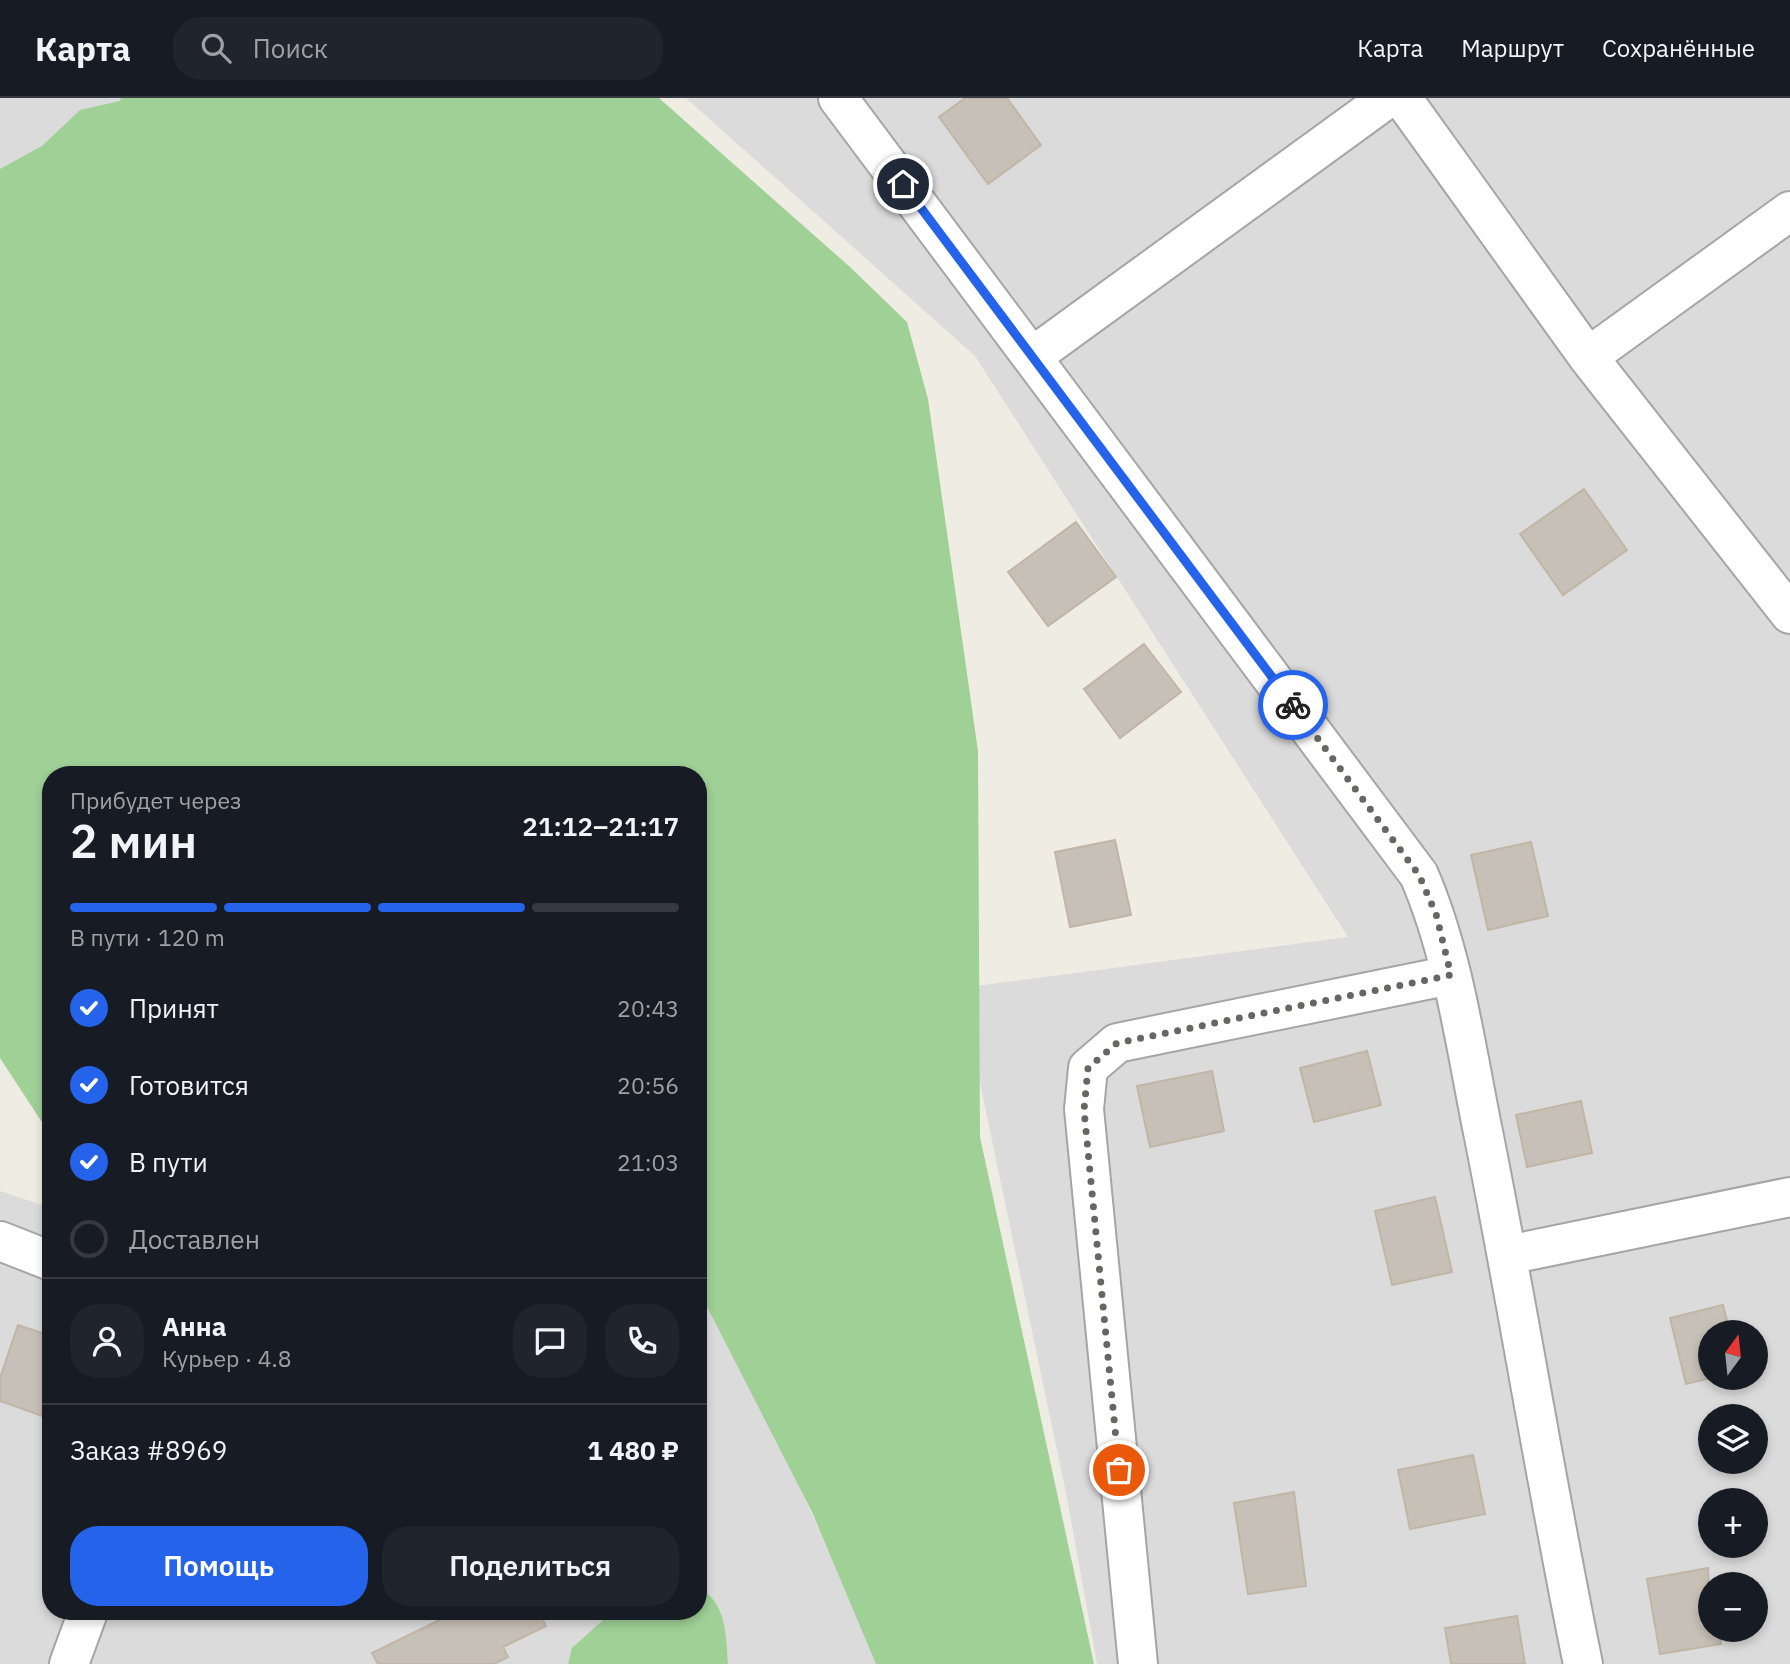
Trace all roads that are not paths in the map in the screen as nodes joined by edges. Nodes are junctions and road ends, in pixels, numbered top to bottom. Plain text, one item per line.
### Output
1 (838, 98) edge
2 (1388, 98) edge
3 (1402, 98) edge
4 (1790, 211) edge
5 (1033, 356) junction
6 (1588, 358) junction
7 (1790, 614) edge
8 (1451, 975) junction
9 (1790, 1197) edge
10 (0, 1241) edge
11 (1508, 1255) junction
12 (42, 1257) edge
13 (85, 1620) edge
14 (69, 1664) edge
15 (1138, 1664) edge
16 (1583, 1664) edge

1 - 5 street
2 - 5 street
3 - 6 street
4 - 6 street
5 - 8 street
6 - 7 street
8 - 11 street
8 - 15 street
9 - 11 street
10 - 12 street
11 - 16 street
13 - 14 street

